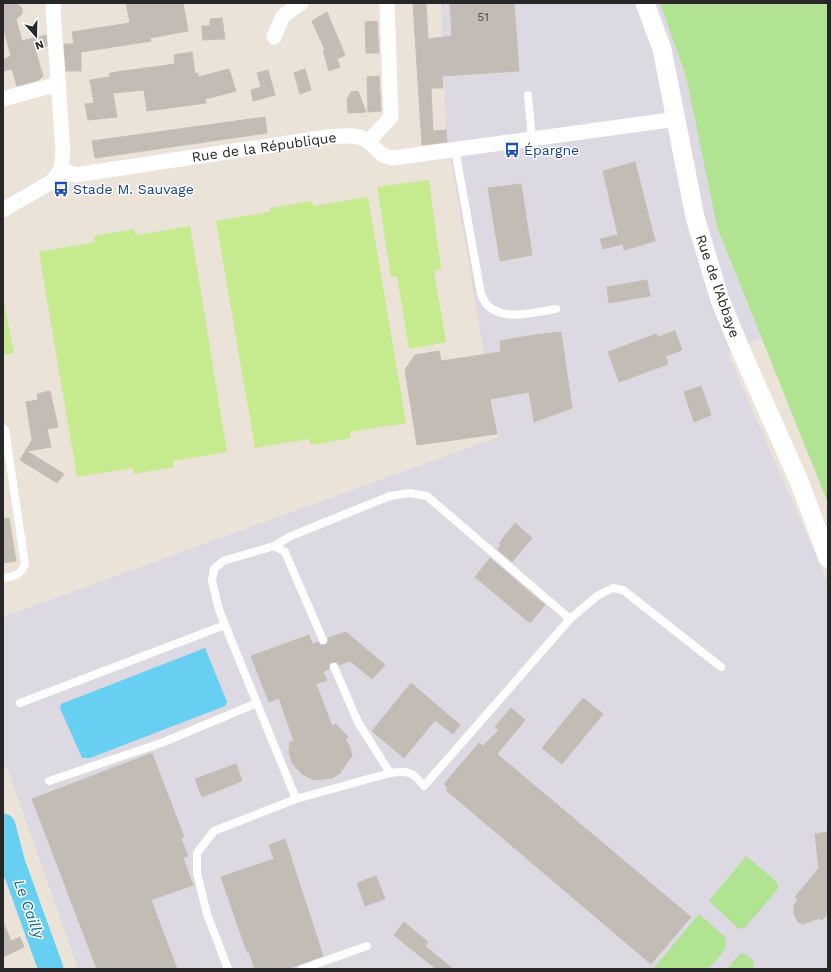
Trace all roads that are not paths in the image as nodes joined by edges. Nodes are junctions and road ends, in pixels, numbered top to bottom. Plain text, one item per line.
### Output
1 (54, 3) edge
2 (302, 3) edge
3 (387, 3) edge
4 (645, 3) edge
5 (274, 37) dead end
6 (58, 84) junction
7 (528, 95) dead end
8 (3, 99) edge
9 (677, 119) junction
10 (532, 139) junction
11 (368, 142) junction
12 (455, 149) junction
13 (61, 169) junction
14 (3, 210) edge
15 (556, 309) dead end
16 (3, 428) edge
17 (274, 546) junction
18 (828, 558) edge
19 (3, 578) edge
20 (570, 619) junction
21 (225, 625) junction
22 (323, 640) dead end
23 (334, 667) dead end
24 (721, 667) dead end
25 (20, 703) dead end
26 (257, 703) junction
27 (390, 773) junction
28 (49, 780) dead end
29 (296, 800) junction
30 (367, 946) dead end
31 (228, 969) edge
32 (302, 969) edge

1 - 6 street
2 - 5 street
3 - 11 street
4 - 9 street, Rue de l'Abbaye
6 - 8 street
6 - 13 street
7 - 10 lane
9 - 10 street
9 - 18 street, Rue de l'Abbaye
10 - 12 street
11 - 12 street
11 - 13 street, Rue de la République
12 - 15 lane
13 - 14 street
16 - 19 lane
17 - 20 lane
17 - 21 lane
17 - 22 lane
20 - 24 lane
20 - 27 lane
21 - 25 lane
21 - 26 lane
23 - 27 lane
26 - 28 lane
26 - 29 lane
27 - 29 lane
29 - 31 lane
30 - 32 lane

